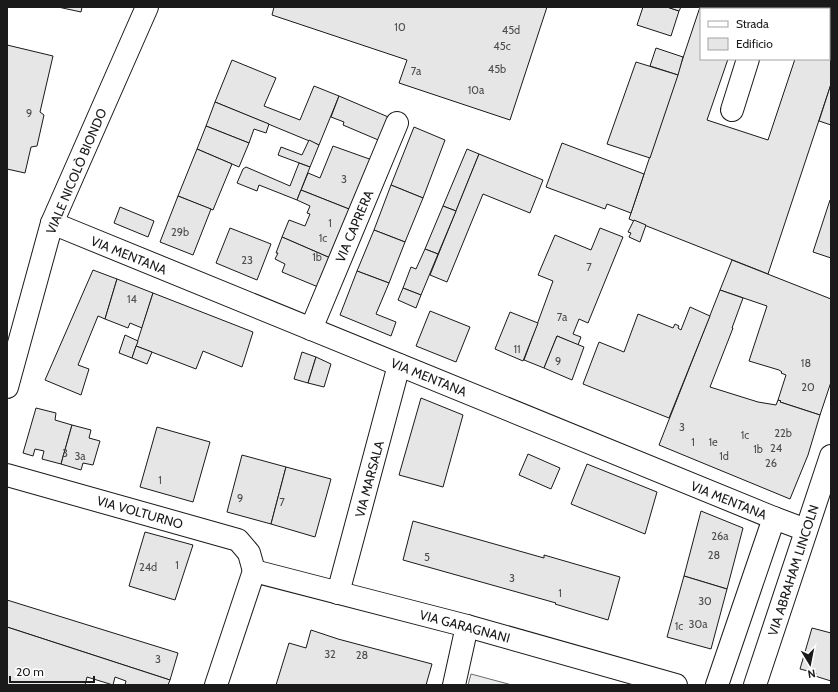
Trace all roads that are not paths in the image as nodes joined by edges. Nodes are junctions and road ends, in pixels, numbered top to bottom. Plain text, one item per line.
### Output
1 (147, 7) edge
2 (748, 60) edge
3 (732, 110) dead end
4 (397, 123) dead end
5 (52, 223) junction
6 (311, 329) junction
7 (399, 365) junction
8 (7, 387) edge
9 (831, 456) edge
10 (7, 475) edge
11 (774, 518) junction
12 (806, 530) junction
13 (254, 571) junction
14 (338, 593) junction
15 (467, 626) junction
16 (647, 681) edge
17 (216, 685) edge
18 (454, 685) edge
19 (676, 685) edge
20 (717, 685) edge
21 (755, 685) edge

1 - 5 street, VIALE NICOLÒ BIONDO
2 - 3 street
4 - 6 street, VIA CAPRERA
5 - 6 street, VIA MENTANA
5 - 8 street, VIALE NICOLÒ BIONDO
6 - 7 street, VIA MENTANA
7 - 11 street, VIA MENTANA
7 - 14 street, VIA MARSALA
9 - 12 street, VIA ABRAHAM LINCOLN
10 - 13 street, VIA VOLTURNO
11 - 12 street, VIA MENTANA
11 - 20 street
12 - 21 street, VIA ABRAHAM LINCOLN
13 - 14 street, VIA GARAGNANI
13 - 17 street
14 - 15 street, VIA GARAGNANI
15 - 16 street, VIA GARAGNANI
15 - 18 street
16 - 19 street, VIA GARAGNANI

